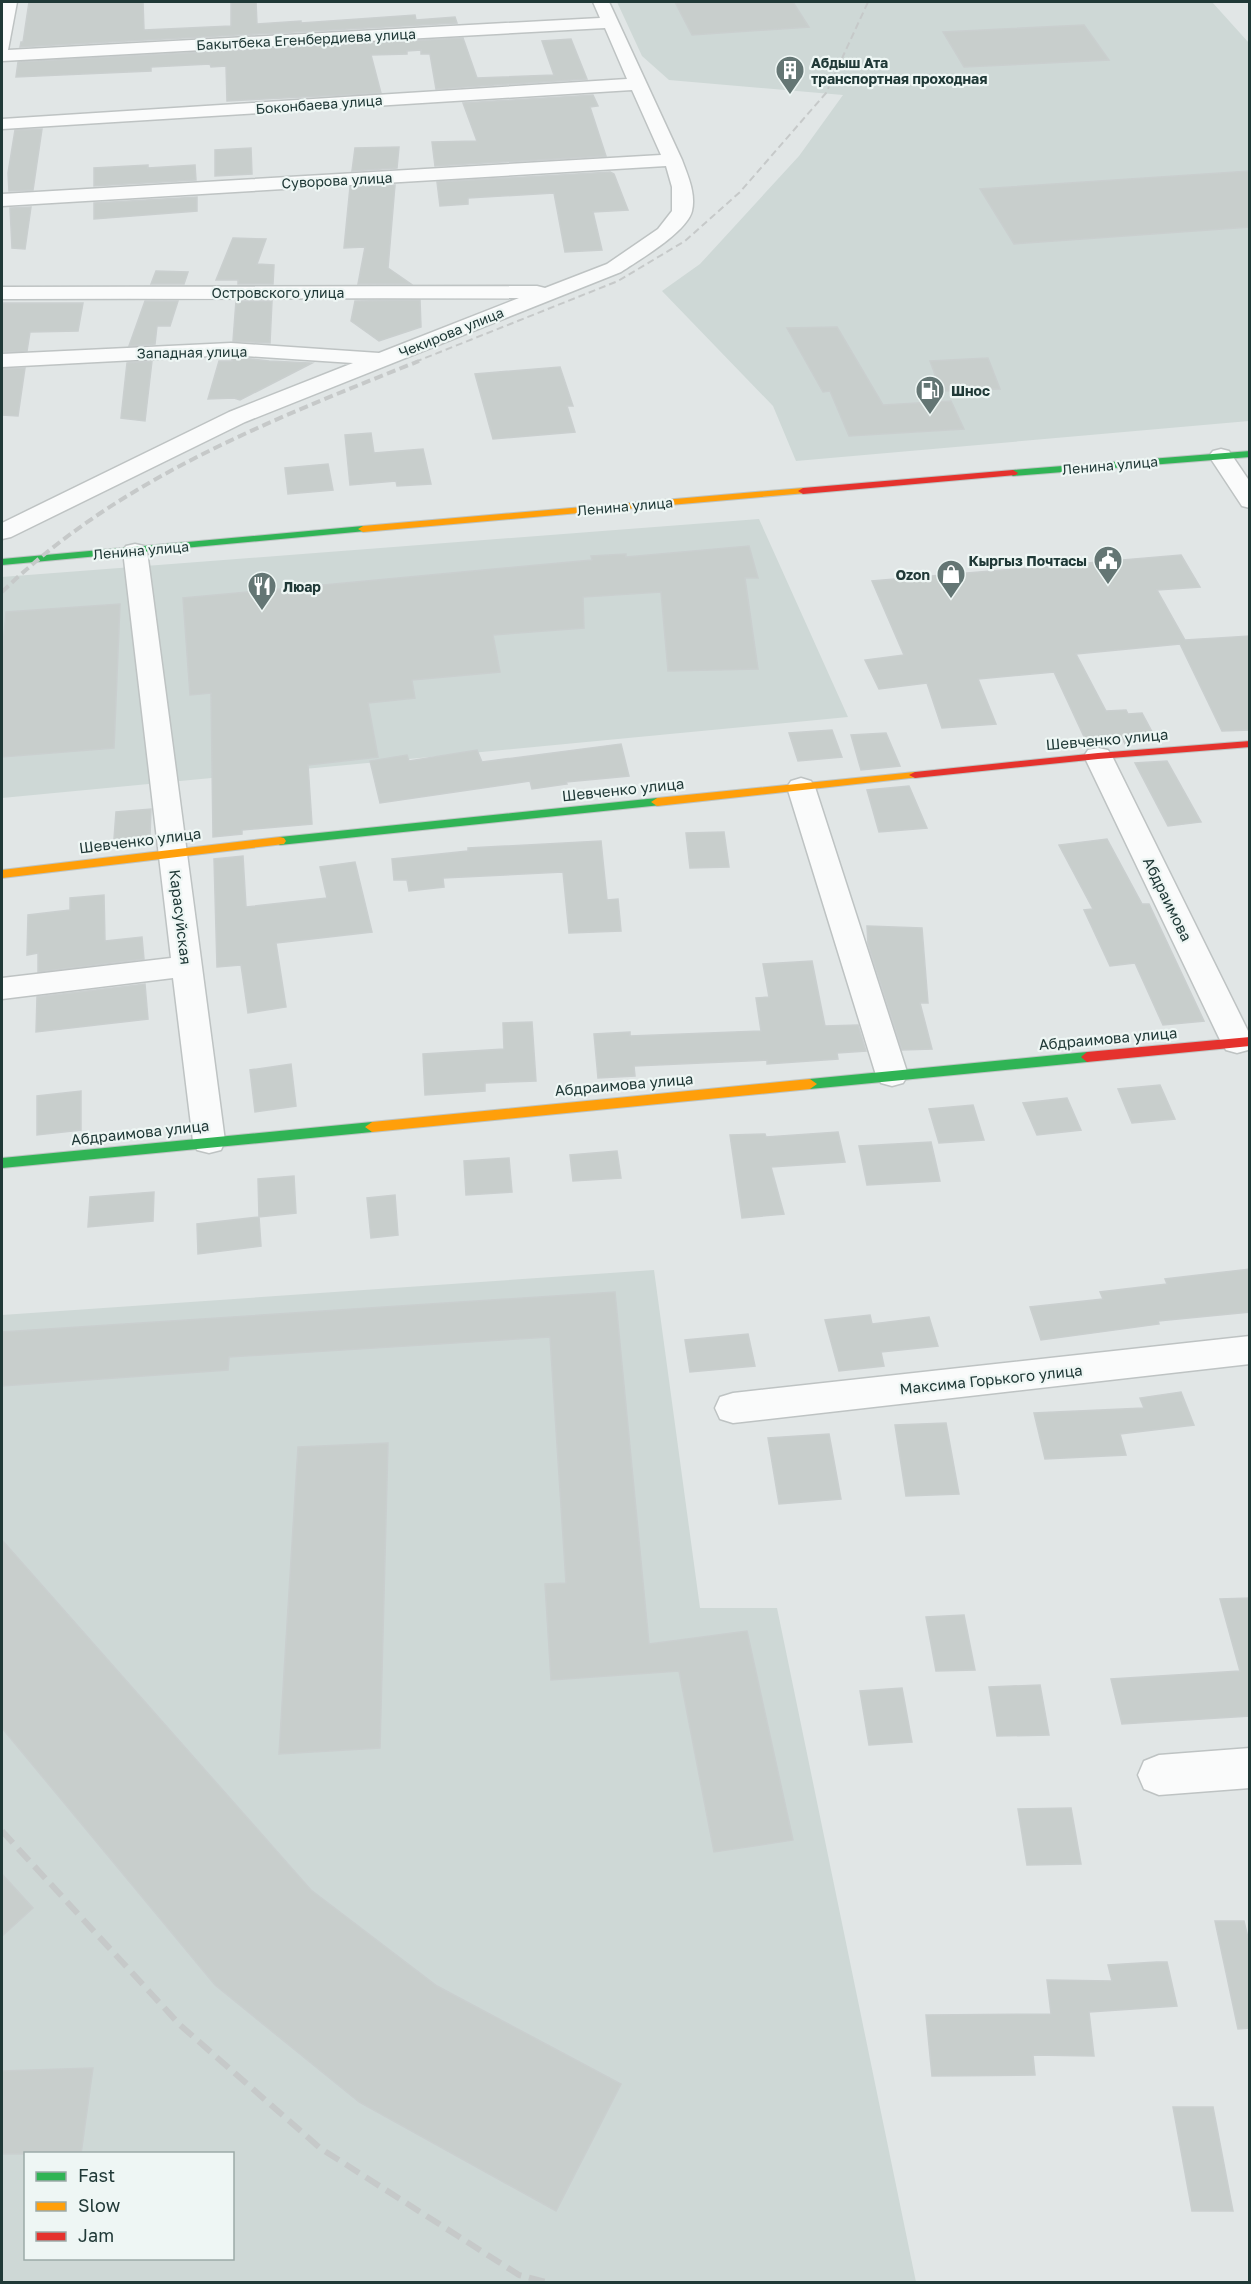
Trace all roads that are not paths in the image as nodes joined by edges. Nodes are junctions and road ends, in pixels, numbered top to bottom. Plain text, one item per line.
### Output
1 (9, 2) edge
2 (601, 2) edge
3 (610, 23) junction
4 (2, 47) edge
5 (2, 56) edge
6 (637, 84) junction
7 (2, 124) edge
8 (673, 160) junction
9 (2, 200) edge
10 (554, 292) junction
11 (2, 293) edge
12 (383, 359) junction
13 (2, 360) edge
14 (1250, 454) edge
15 (1221, 456) junction
16 (1250, 501) edge
17 (2, 532) edge
18 (135, 551) junction
19 (2, 562) edge
20 (1250, 744) edge
21 (1098, 756) junction
22 (801, 787) junction
23 (173, 852) junction
24 (2, 874) edge
25 (187, 966) junction
26 (2, 989) edge
27 (1243, 1041) edge
28 (892, 1075) junction
29 (209, 1141) junction
30 (2, 1163) edge
31 (1250, 1350) edge
32 (733, 1408) dead end
33 (1250, 1768) edge
34 (1159, 1775) dead end

1 - 4 street
2 - 3 street, Чекирова улица
3 - 5 street, Бакытбека Егенбердиева улица
3 - 6 street, Чекирова улица
6 - 7 street, Боконбаева улица
6 - 8 street, Чекирова улица
8 - 9 street, Суворова улица
8 - 10 street, Чекирова улица
10 - 11 street, Островского улица
10 - 12 street, Чекирова улица
12 - 13 street, Западная улица
12 - 17 street, Чекирова улица
14 - 15 street, Ленина улица
15 - 16 street
15 - 18 street, Ленина улица
18 - 19 street, Ленина улица
18 - 23 street, Карасуйская
20 - 21 street, Шевченко улица
21 - 22 street, Шевченко улица
21 - 27 street, Абдраимова
22 - 23 street, Шевченко улица
22 - 28 street
23 - 24 street, Шевченко улица
23 - 25 street, Карасуйская
25 - 26 street
25 - 29 street, Карасуйская
27 - 28 street, Абдраимова улица
28 - 29 street, Абдраимова улица
29 - 30 street, Абдраимова улица
31 - 32 street, Максима Горького улица
33 - 34 street

